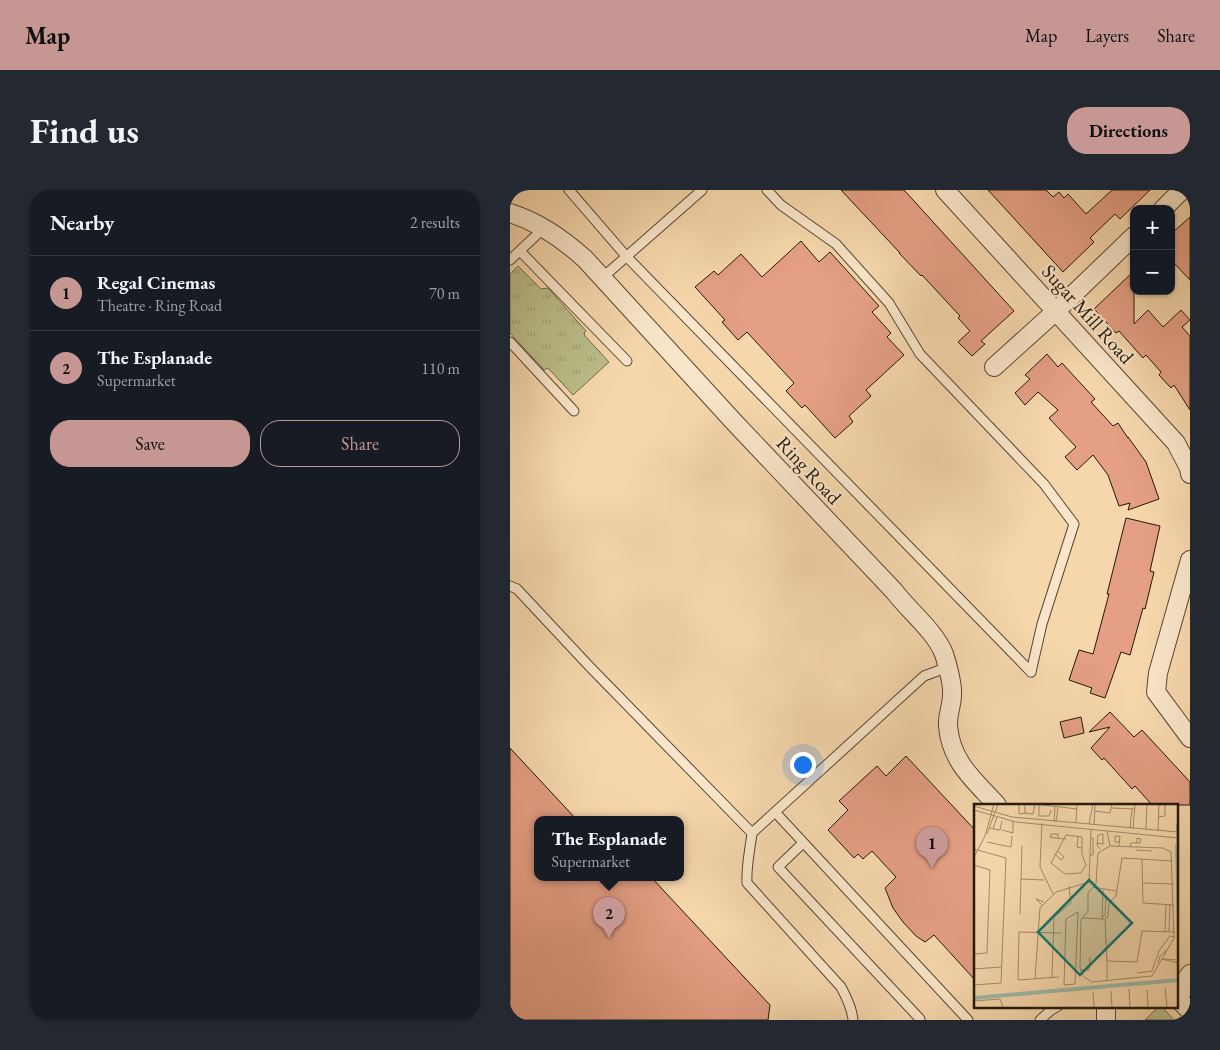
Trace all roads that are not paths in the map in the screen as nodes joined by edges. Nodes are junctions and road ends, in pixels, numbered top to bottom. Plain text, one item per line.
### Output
1 (569, 190) edge
2 (702, 190) edge
3 (767, 190) edge
4 (945, 190) edge
5 (1182, 190) edge
6 (1167, 205) edge
7 (510, 213) edge
8 (544, 228) junction
9 (1130, 240) edge
10 (520, 251) junction
11 (626, 256) junction
12 (510, 260) edge
13 (602, 278) junction
14 (1056, 311) junction
15 (510, 342) edge
16 (627, 361) dead end
17 (994, 367) dead end
18 (574, 411) dead end
19 (1190, 474) edge
20 (1190, 560) edge
21 (510, 586) edge
22 (948, 667) junction
23 (1190, 738) edge
24 (996, 804) edge
25 (775, 812) junction
26 (752, 833) junction
27 (803, 843) junction
28 (1190, 974) edge
29 (1185, 1005) edge
30 (1054, 1008) edge
31 (920, 1019) edge
32 (853, 1020) edge
33 (968, 1020) edge
34 (1040, 1020) edge

1 - 11 lane
2 - 11 lane
3 - 11 lane
4 - 14 street, Sugar Mill Road
5 - 6 street
7 - 8 street, Ring Road
8 - 10 lane
8 - 13 street, Ring Road
9 - 14 street
10 - 12 lane
10 - 16 lane
11 - 13 lane
13 - 22 street, Ring Road
14 - 17 street
14 - 19 street, Sugar Mill Road
15 - 18 lane
20 - 23 street
21 - 26 lane
22 - 24 street, Ring Road
22 - 25 lane
25 - 26 lane
25 - 27 lane
26 - 32 lane
27 - 31 lane
27 - 33 lane
28 - 29 street
30 - 34 lane

